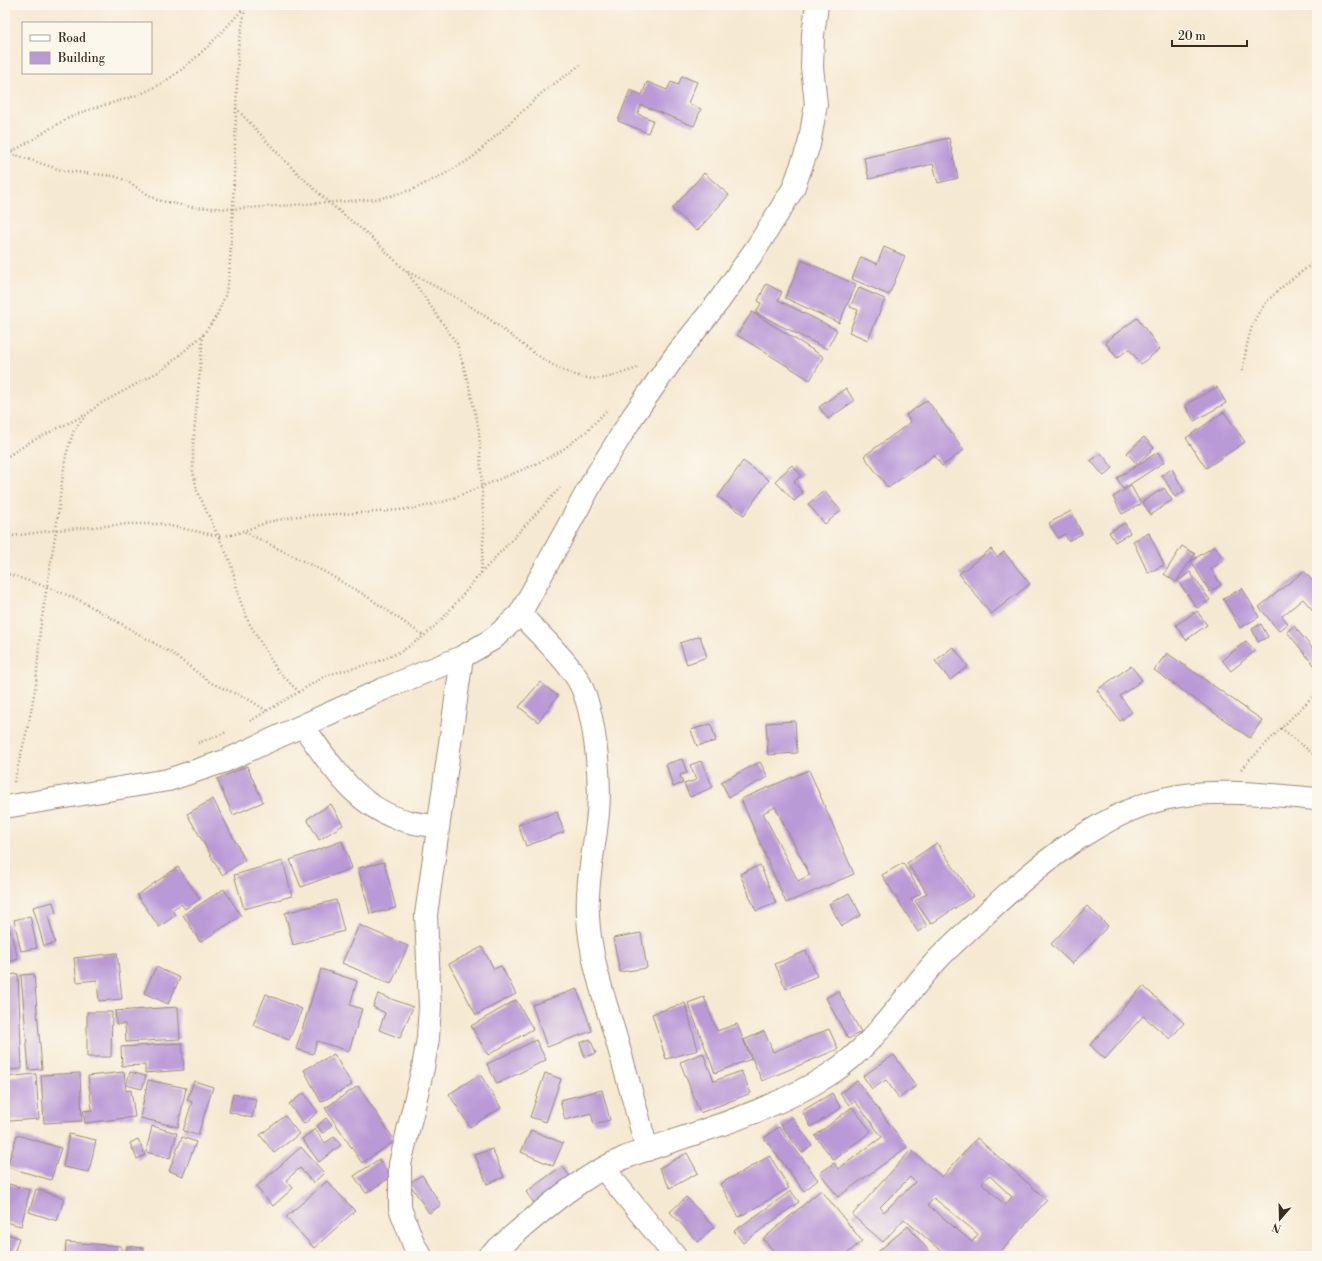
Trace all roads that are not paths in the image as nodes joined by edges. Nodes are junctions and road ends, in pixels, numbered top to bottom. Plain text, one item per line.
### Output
1 (817, 5) edge
2 (520, 614) junction
3 (462, 656) junction
4 (303, 726) junction
5 (1317, 799) edge
6 (6, 807) edge
7 (437, 826) junction
8 (647, 1150) junction
9 (604, 1169) junction
10 (421, 1256) edge
11 (488, 1256) edge
12 (675, 1256) edge

1 - 2 street
2 - 3 street
2 - 8 street
3 - 4 street
3 - 7 street
4 - 6 street
4 - 7 street
5 - 8 street
7 - 10 street
8 - 9 street
9 - 11 street
9 - 12 street

